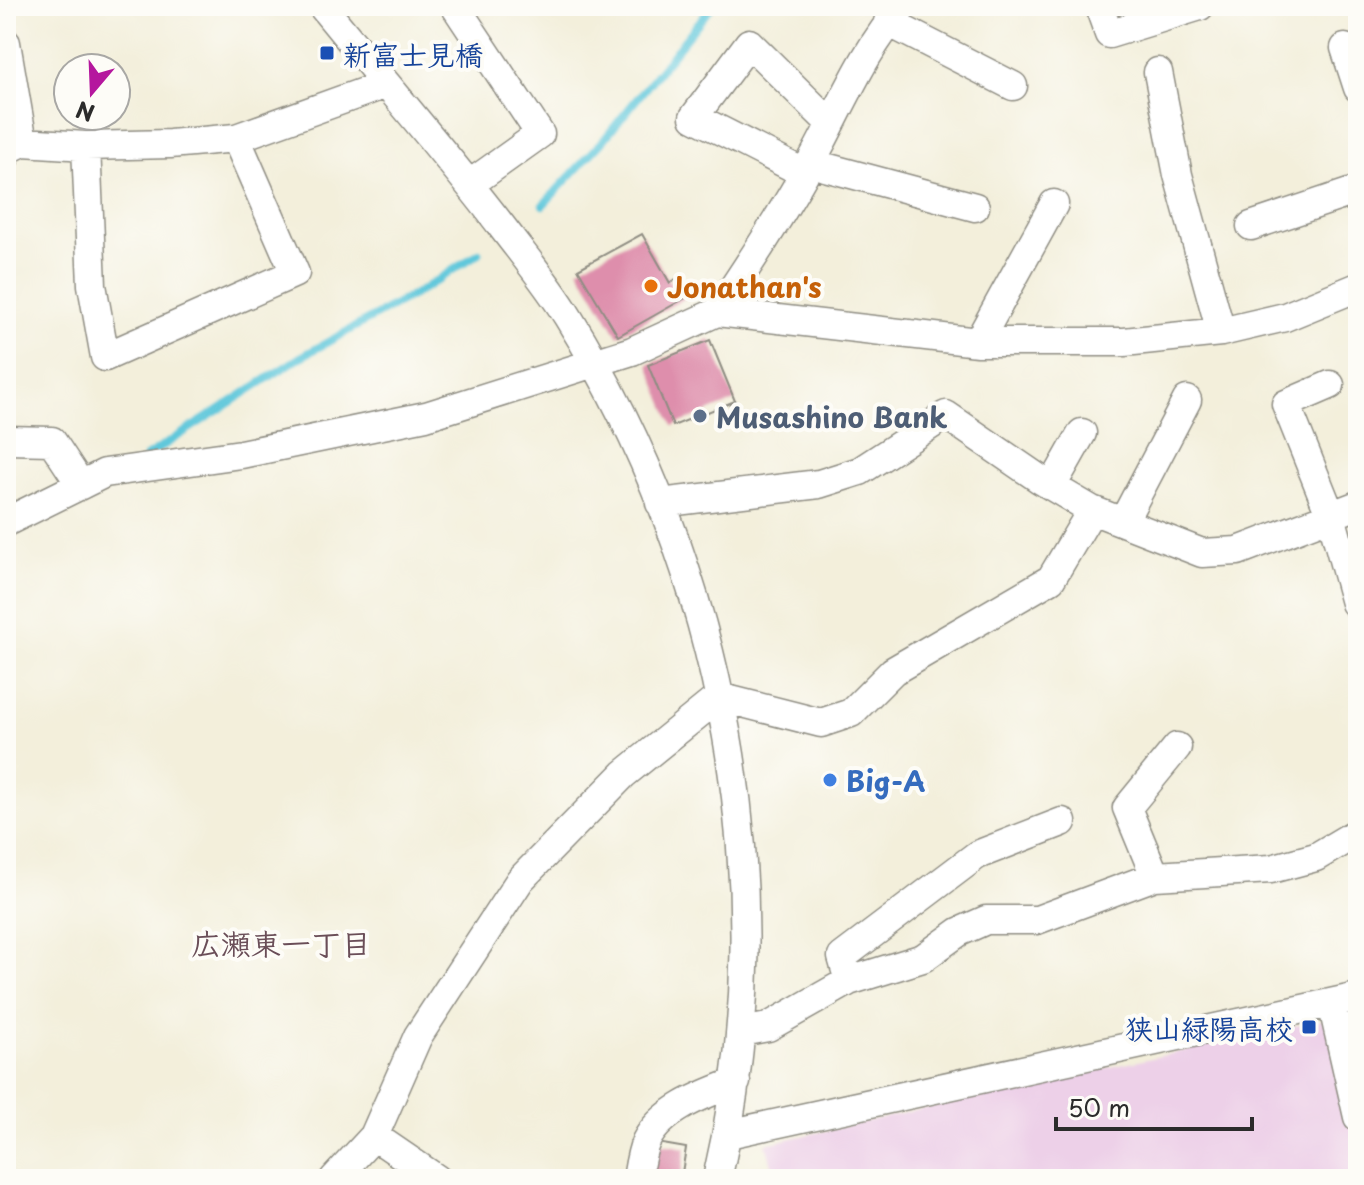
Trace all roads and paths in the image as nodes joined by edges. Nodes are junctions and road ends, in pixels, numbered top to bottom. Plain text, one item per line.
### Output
1 (322, 6) edge
2 (455, 6) edge
3 (1099, 6) edge
4 (1200, 6) edge
5 (896, 14) edge
6 (6, 43) edge
7 (1345, 48) dead end
8 (1158, 72) dead end
9 (386, 84) junction
10 (1013, 86) dead end
11 (1358, 88) edge
12 (831, 124) junction
13 (236, 138) junction
14 (86, 146) junction
15 (14, 148) edge
16 (807, 168) junction
17 (470, 184) junction
18 (1358, 190) edge
19 (1054, 204) dead end
20 (975, 207) dead end
21 (1251, 226) dead end
22 (1358, 287) edge
23 (717, 312) junction
24 (1221, 332) junction
25 (978, 342) junction
26 (594, 362) junction
27 (1330, 385) dead end
28 (1187, 400) dead end
29 (1082, 433) dead end
30 (6, 440) edge
31 (81, 485) junction
32 (1052, 486) junction
33 (660, 503) junction
34 (1358, 505) edge
35 (1092, 510) junction
36 (1331, 516) junction
37 (6, 522) edge
38 (1123, 522) junction
39 (1355, 603) dead end
40 (719, 697) junction
41 (1177, 747) dead end
42 (1062, 822) dead end
43 (1358, 832) edge
44 (1155, 876) junction
45 (849, 981) junction
46 (1345, 1000) edge
47 (741, 1032) junction
48 (736, 1082) junction
49 (1358, 1117) edge
50 (728, 1134) junction
51 (374, 1136) junction
52 (334, 1179) edge
53 (437, 1179) edge
54 (637, 1179) edge
55 (717, 1179) edge

1 - 9 street
2 - 17 street
3 - 4 street
5 - 10 street
5 - 12 street
6 - 15 street
7 - 11 street
8 - 24 street
9 - 13 street
9 - 17 street
12 - 16 street
12 - 16 street
13 - 14 street
13 - 14 street
14 - 15 street
16 - 20 street
16 - 23 street
17 - 26 street
18 - 21 street
19 - 25 street
22 - 24 street
23 - 25 street
23 - 26 street
24 - 25 street
26 - 31 street
26 - 33 street
27 - 36 street
28 - 38 street
29 - 32 street
30 - 31 street
31 - 37 street
32 - 33 street
32 - 35 street
33 - 40 street
34 - 36 street
35 - 38 street
35 - 40 street
36 - 38 street
36 - 39 street
40 - 47 street
40 - 51 street
41 - 44 street
42 - 45 street
43 - 44 street
44 - 45 street
45 - 47 street
46 - 49 street
46 - 50 street
47 - 48 street
48 - 50 street
48 - 54 street
50 - 55 street
51 - 52 street
51 - 53 street

